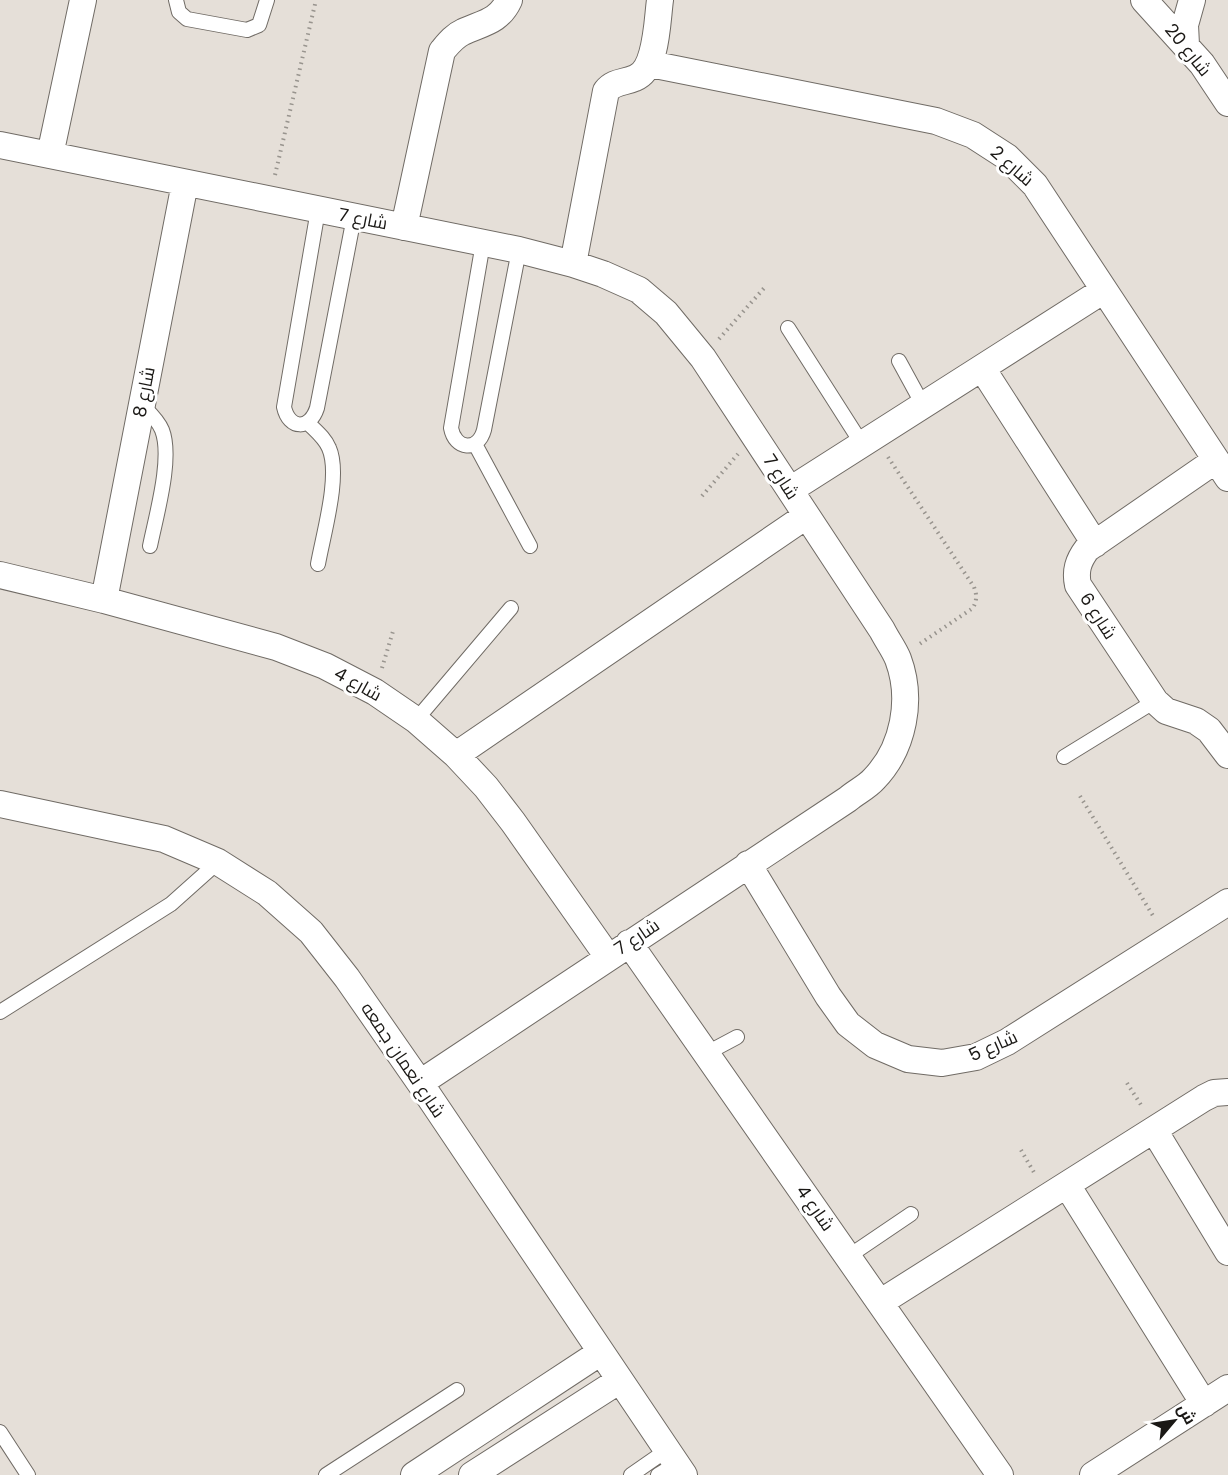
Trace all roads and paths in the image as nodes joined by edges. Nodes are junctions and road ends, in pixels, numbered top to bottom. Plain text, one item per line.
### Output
1 (83, 0) edge
2 (176, 0) edge
3 (267, 0) edge
4 (316, 0) edge
5 (509, 0) edge
6 (660, 0) edge
7 (1144, 0) edge
8 (1192, 0) edge
9 (1186, 45) junction
10 (650, 64) junction
11 (1228, 103) edge
12 (0, 145) edge
13 (50, 155) junction
14 (184, 183) junction
15 (269, 200) junction
16 (318, 210) junction
17 (354, 217) junction
18 (404, 227) junction
19 (483, 243) junction
20 (519, 250) junction
21 (573, 264) junction
22 (765, 287) dead end
23 (1104, 290) junction
24 (788, 328) dead end
25 (703, 357) junction
26 (899, 361) dead end
27 (982, 368) junction
28 (142, 405) junction
29 (923, 405) junction
30 (308, 423) junction
31 (754, 435) junction
32 (869, 440) junction
33 (475, 444) junction
34 (1222, 469) edge
35 (790, 490) junction
36 (702, 496) dead end
37 (806, 516) junction
38 (1095, 544) junction
39 (150, 546) dead end
40 (530, 546) dead end
41 (318, 564) dead end
42 (0, 575) edge
43 (104, 600) junction
44 (511, 608) dead end
45 (394, 628) dead end
46 (898, 658) junction
47 (375, 692) junction
48 (1155, 701) junction
49 (416, 720) junction
50 (456, 755) junction
51 (1228, 755) edge
52 (1064, 758) dead end
53 (1080, 796) dead end
54 (0, 804) edge
55 (218, 862) junction
56 (748, 864) junction
57 (1228, 902) edge
58 (1168, 940) junction
59 (629, 943) junction
60 (608, 957) junction
61 (0, 1012) edge
62 (737, 1037) dead end
63 (707, 1053) junction
64 (420, 1083) junction
65 (1228, 1092) edge
66 (1154, 1130) junction
67 (1067, 1185) junction
68 (911, 1214) dead end
69 (1228, 1252) edge
70 (849, 1256) junction
71 (881, 1302) junction
72 (601, 1352) junction
73 (620, 1380) junction
74 (1228, 1388) edge
75 (457, 1390) dead end
76 (1204, 1404) junction
77 (0, 1432) edge
78 (671, 1466) edge
79 (28, 1475) edge
80 (326, 1475) edge
81 (414, 1475) edge
82 (472, 1475) edge
83 (631, 1475) edge
84 (1000, 1475) edge
85 (1093, 1475) edge

1 - 13 street
2 - 3 lane
4 - 15 path
5 - 18 street
6 - 10 street
7 - 9 street, شارع 20
8 - 9 street
9 - 11 street, شارع 20
10 - 21 street
10 - 23 street, شارع 2
12 - 13 street, شارع 7
13 - 14 street, شارع 7
14 - 15 street, شارع 7
14 - 28 street, شارع 8
15 - 16 street, شارع 7
16 - 17 street, شارع 7
16 - 30 lane
17 - 18 street, شارع 7
17 - 30 lane
18 - 19 street, شارع 7
19 - 20 street, شارع 7
19 - 33 lane
20 - 21 street, شارع 7
20 - 33 lane
21 - 25 street, شارع 7
22 - 25 path
23 - 27 street
23 - 34 street, شارع 2
24 - 32 lane
25 - 31 street, شارع 7
26 - 29 lane
27 - 29 street
27 - 38 street
28 - 39 lane
28 - 43 street, شارع 8
29 - 32 street
30 - 41 lane
31 - 35 street, شارع 7
31 - 36 path
32 - 35 street
32 - 46 path
33 - 40 lane
34 - 38 street, شارع 6
35 - 37 street, شارع 7
37 - 46 street, شارع 7
37 - 50 street
38 - 48 street, شارع 6
42 - 43 street, شارع 4
43 - 47 street, شارع 4
44 - 49 lane
45 - 47 path
46 - 56 street, شارع 7
47 - 49 street, شارع 4
48 - 51 street, شارع 6
48 - 52 lane
49 - 50 street, شارع 4
50 - 60 street, شارع 4
53 - 58 path
54 - 55 street, شارع نعمان جمعه
55 - 61 lane
55 - 64 street, شارع نعمان جمعه
56 - 58 street, شارع 5
56 - 59 street, شارع 7
57 - 58 street, شارع 5
59 - 60 street, شارع 7
59 - 63 street, شارع 4
60 - 64 street, شارع 7
62 - 63 lane
63 - 70 street, شارع 4
64 - 72 street, شارع نعمان جمعه
65 - 66 street
66 - 67 street
66 - 69 street
67 - 71 street
67 - 76 street
68 - 70 lane
70 - 71 street, شارع 4
71 - 84 street, شارع 4
72 - 73 street, شارع نعمان جمعه
72 - 81 street
73 - 78 street, شارع نعمان جمعه
73 - 82 street
74 - 76 street
75 - 80 lane
76 - 85 street
77 - 79 lane
78 - 83 lane

